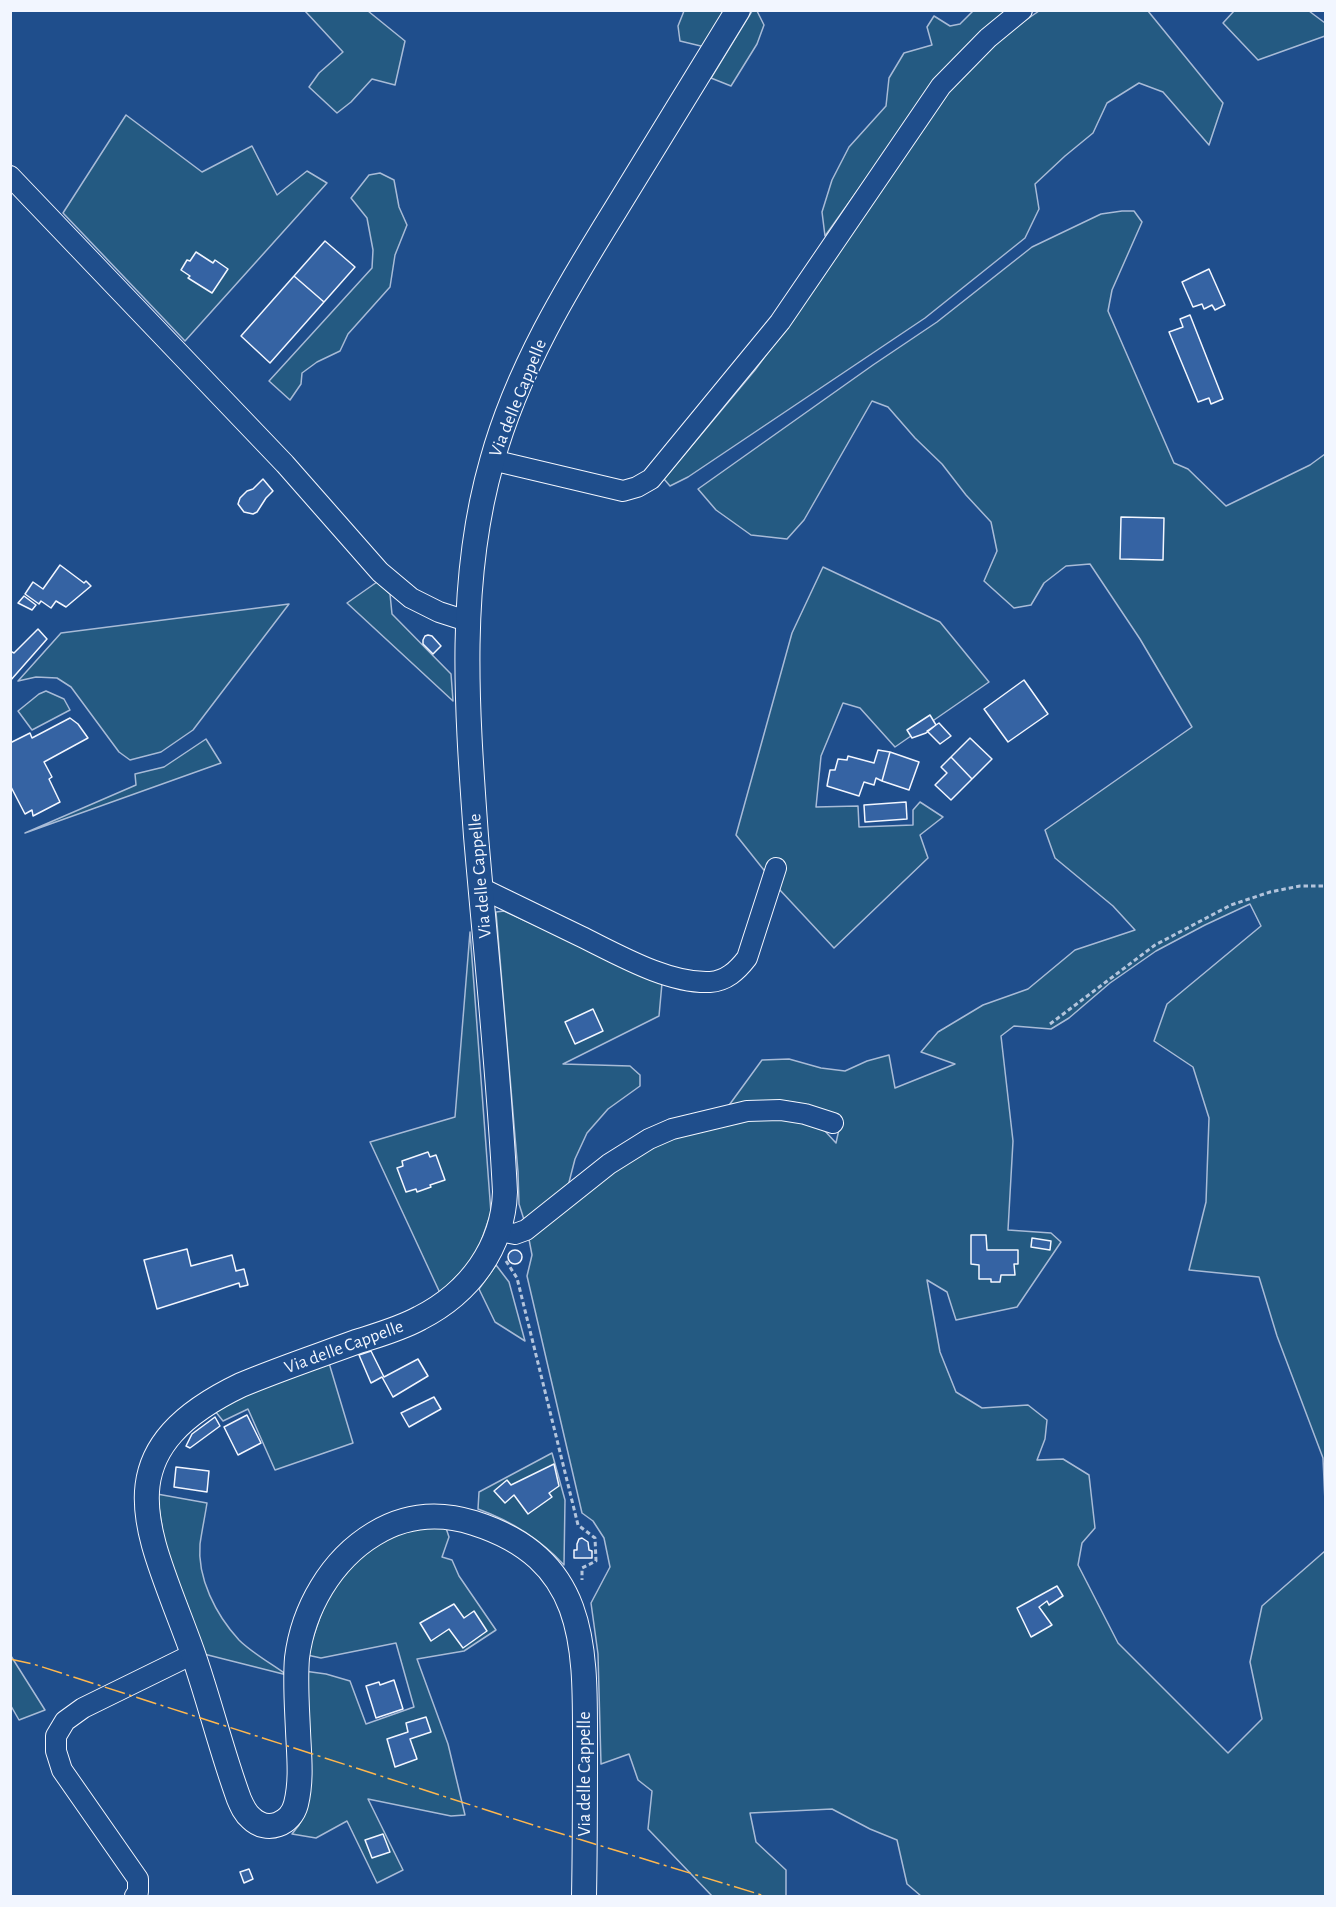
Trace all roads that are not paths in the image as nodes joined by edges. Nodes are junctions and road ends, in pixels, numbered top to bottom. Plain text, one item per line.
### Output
1 (738, 10) edge
2 (1022, 10) edge
3 (10, 176) edge
4 (492, 460) junction
5 (467, 621) junction
6 (776, 868) dead end
7 (481, 888) junction
8 (833, 1122) dead end
9 (507, 1232) junction
10 (193, 1654) junction
11 (135, 1896) edge
12 (584, 1896) edge

1 - 4 main road, Via delle Cappelle
2 - 4 street
3 - 5 street
4 - 5 main road, Via delle Cappelle
5 - 7 main road, Via delle Cappelle
6 - 7 street
7 - 9 main road, Via delle Cappelle
8 - 9 street
9 - 10 main road, Via delle Cappelle
10 - 11 street
10 - 12 main road, Via delle Cappelle

